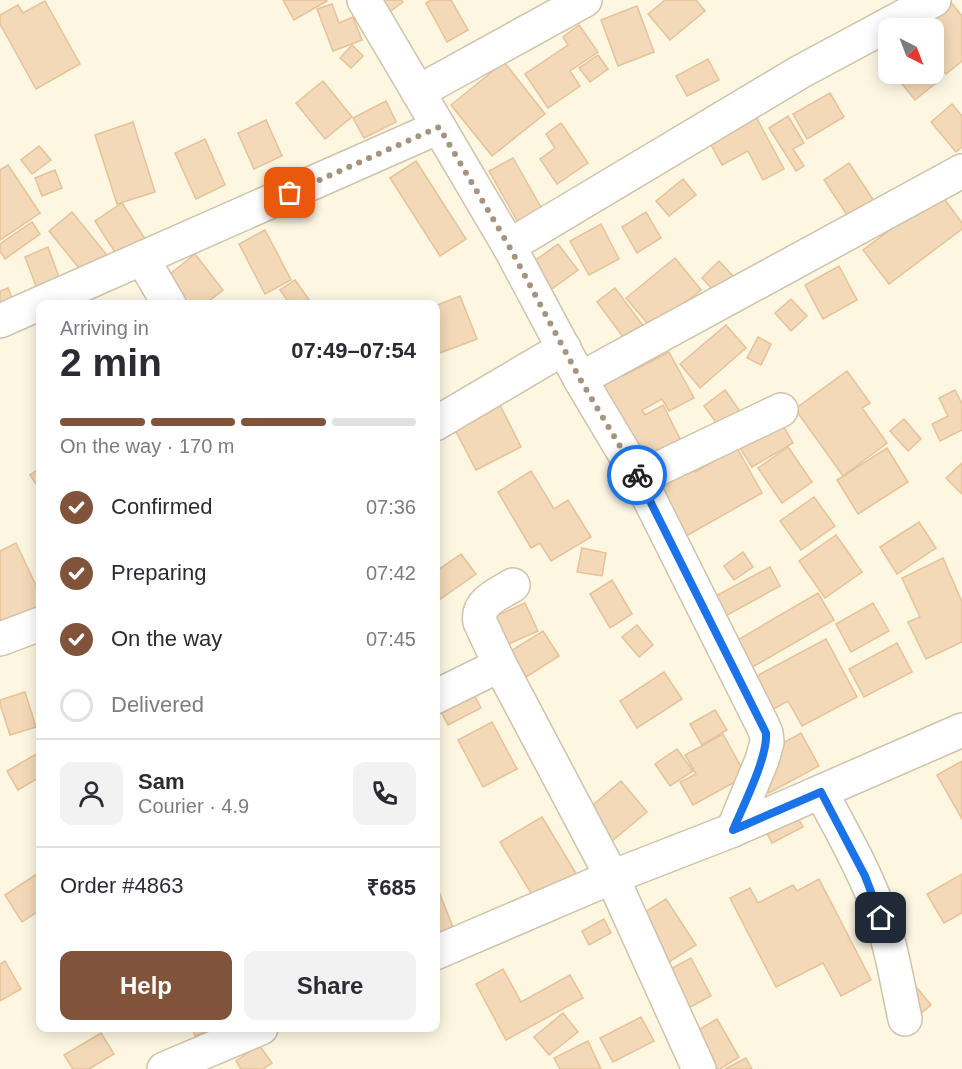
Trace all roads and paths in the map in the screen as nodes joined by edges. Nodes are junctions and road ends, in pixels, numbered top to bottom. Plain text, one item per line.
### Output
1 (364, 0) edge
2 (585, 0) edge
3 (934, 0) edge
4 (418, 92) junction
5 (439, 127) junction
6 (962, 171) edge
7 (509, 246) junction
8 (142, 258) junction
9 (47, 300) edge
10 (168, 300) edge
11 (36, 305) edge
12 (0, 321) edge
13 (564, 348) junction
14 (580, 379) junction
15 (781, 410) dead end
16 (440, 421) edge
17 (639, 478) junction
18 (513, 585) dead end
19 (36, 627) edge
20 (0, 639) edge
21 (500, 665) junction
22 (440, 695) edge
23 (962, 730) edge
24 (821, 792) junction
25 (733, 830) junction
26 (612, 877) junction
27 (440, 951) edge
28 (905, 1019) dead end
29 (239, 1032) edge
30 (212, 1037) edge
31 (164, 1069) edge
32 (699, 1069) edge

1 - 4 street
2 - 4 street
3 - 7 street
4 - 5 street
5 - 7 street
5 - 8 street
6 - 14 street
7 - 13 street
8 - 9 street
8 - 10 street
11 - 12 street
13 - 14 street
13 - 16 street
14 - 17 street
15 - 17 street
17 - 25 street
18 - 21 street
19 - 20 street
21 - 22 street
21 - 26 street
23 - 24 street
24 - 25 street
24 - 28 street
25 - 26 street
26 - 27 street
26 - 32 street
29 - 30 street
30 - 31 street

